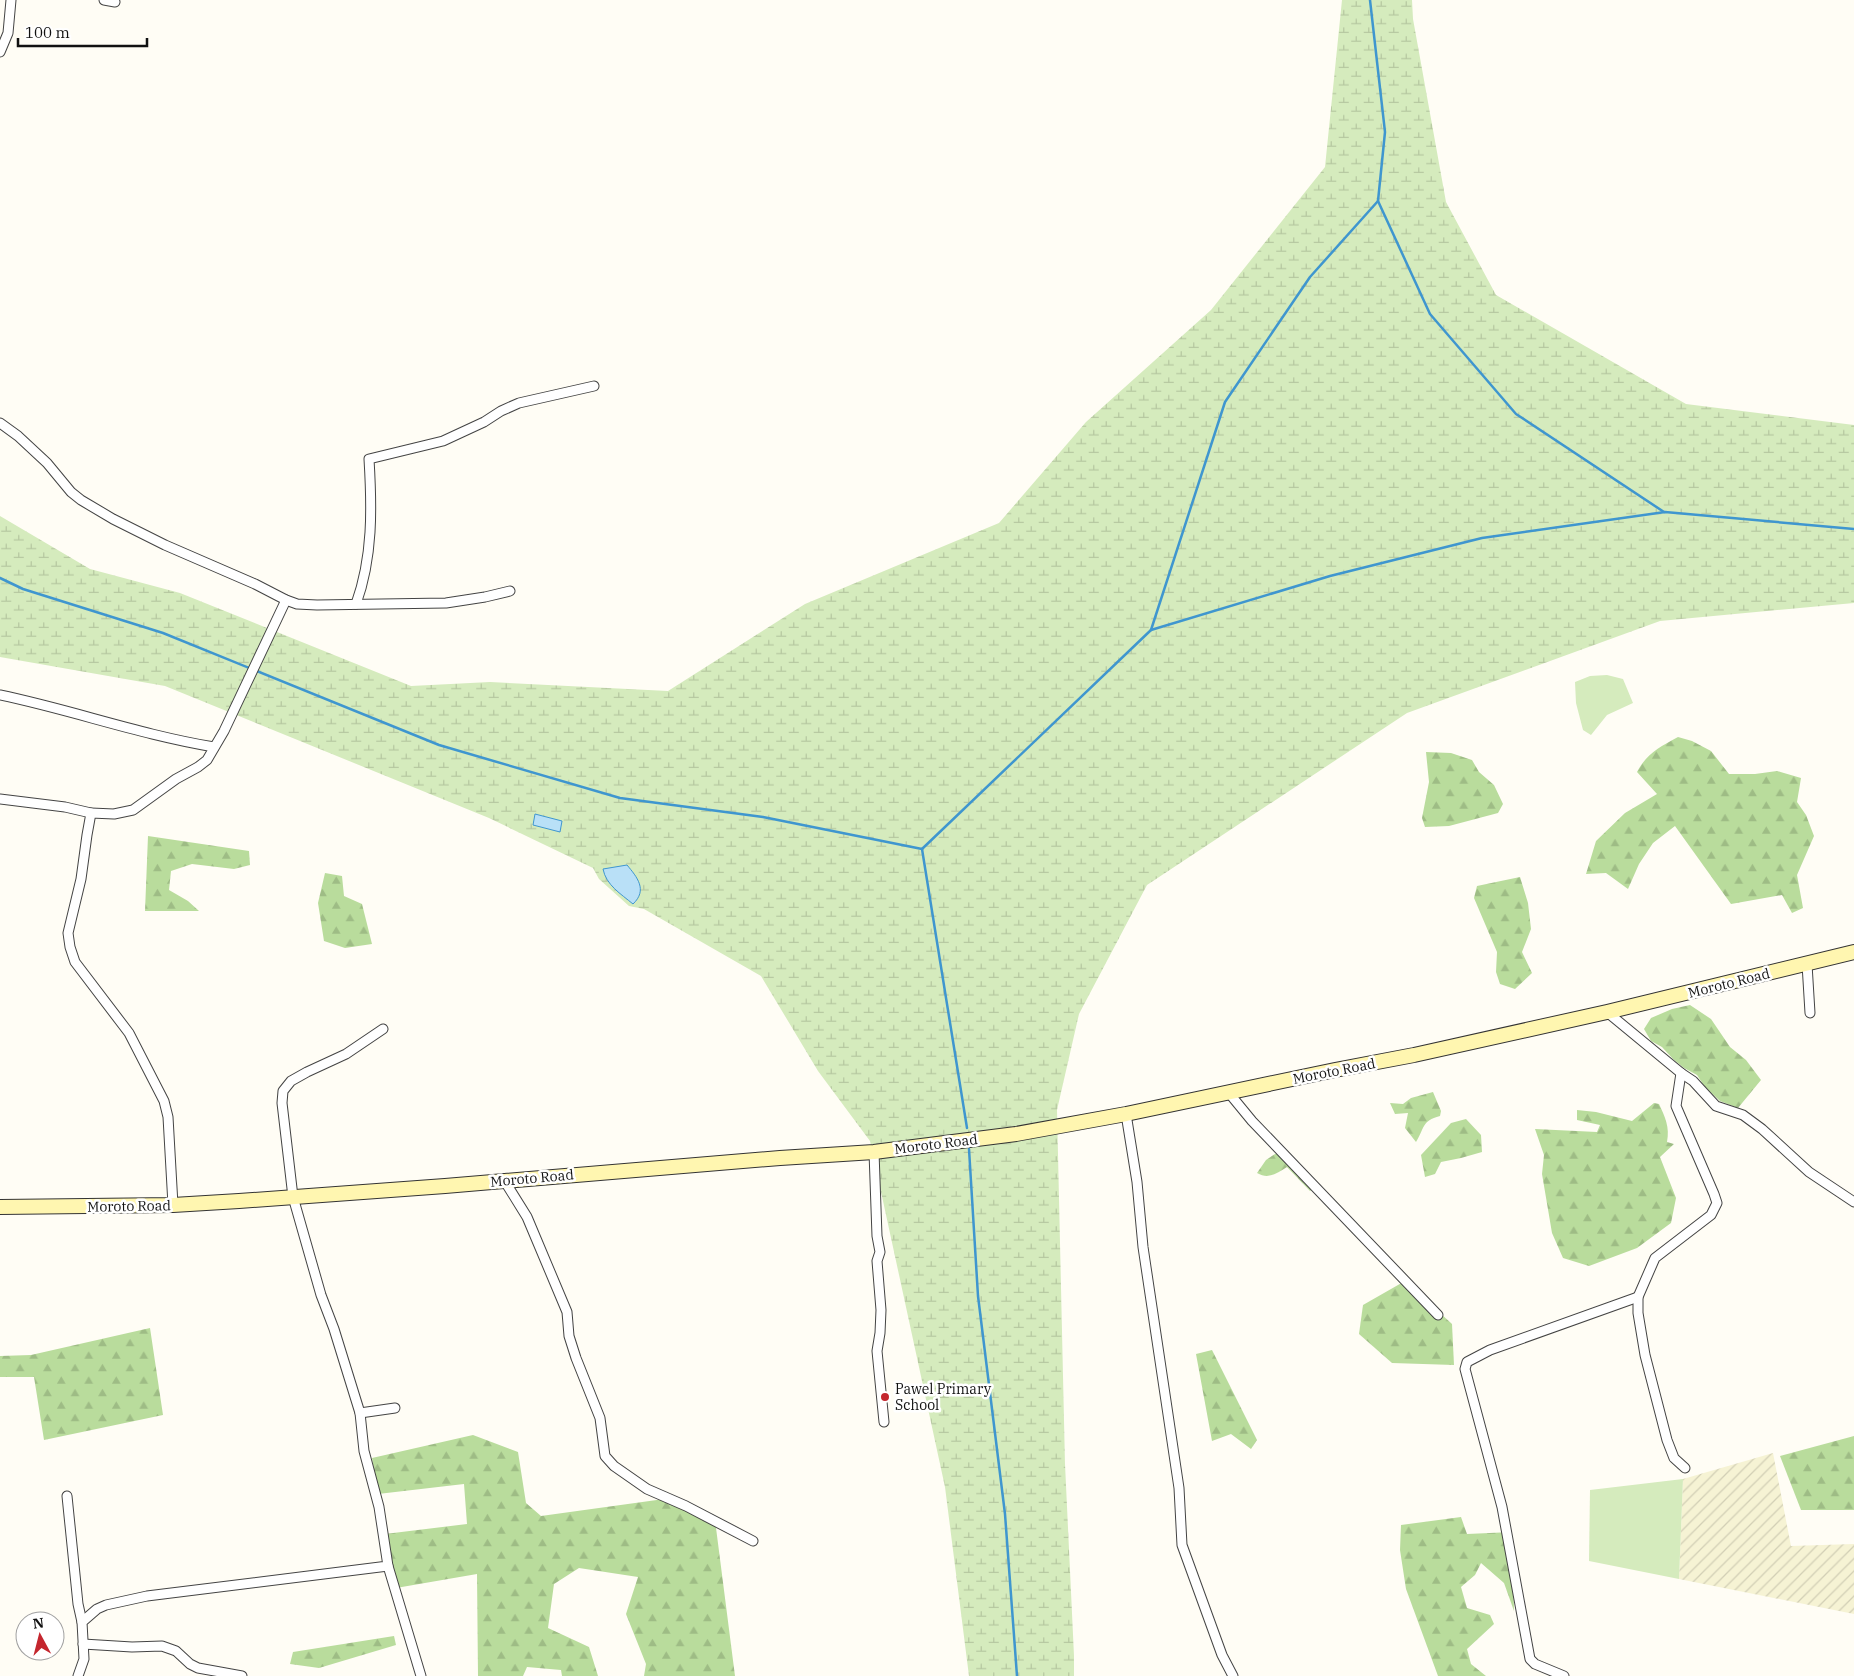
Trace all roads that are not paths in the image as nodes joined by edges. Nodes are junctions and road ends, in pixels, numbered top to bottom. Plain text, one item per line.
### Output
1 (11, 0) edge
2 (104, 0) edge
3 (115, 2) dead end
4 (0, 52) edge
5 (594, 386) dead end
6 (0, 423) edge
7 (510, 591) dead end
8 (286, 600) junction
9 (356, 604) junction
10 (0, 695) edge
11 (214, 747) junction
12 (0, 799) edge
13 (91, 813) junction
14 (1854, 952) edge
15 (1807, 964) junction
16 (1607, 1012) junction
17 (1810, 1013) dead end
18 (383, 1029) dead end
19 (1681, 1073) junction
20 (1228, 1093) junction
21 (1126, 1114) junction
22 (874, 1152) junction
23 (504, 1180) junction
24 (293, 1197) junction
25 (1854, 1202) edge
26 (173, 1205) junction
27 (0, 1207) edge
28 (1638, 1297) junction
29 (1438, 1315) dead end
30 (394, 1408) dead end
31 (360, 1414) junction
32 (884, 1422) dead end
33 (1685, 1468) dead end
34 (67, 1496) dead end
35 (753, 1540) dead end
36 (388, 1566) junction
37 (82, 1622) junction
38 (84, 1644) junction
39 (78, 1676) edge
40 (242, 1676) edge
41 (421, 1676) edge
42 (1233, 1676) edge
43 (1564, 1676) edge

1 - 4 street
2 - 3 street
5 - 9 street
6 - 8 street
7 - 9 street
8 - 9 street
8 - 11 street
10 - 11 street
11 - 13 street
12 - 13 street
13 - 26 street
14 - 15 main road, Moroto Road
15 - 16 main road, Moroto Road
15 - 17 street
16 - 19 street
16 - 20 main road, Moroto Road
18 - 24 street
19 - 25 street
19 - 28 street
20 - 21 main road, Moroto Road
20 - 29 street
21 - 22 main road, Moroto Road
21 - 42 street
22 - 23 main road, Moroto Road
22 - 32 street
23 - 24 main road, Moroto Road
23 - 35 street
24 - 26 main road, Moroto Road
24 - 31 street
26 - 27 main road, Moroto Road
28 - 33 street
28 - 43 street
30 - 31 street
31 - 36 street
34 - 37 street
36 - 37 street
36 - 41 street
37 - 38 street
38 - 39 street
38 - 40 street

